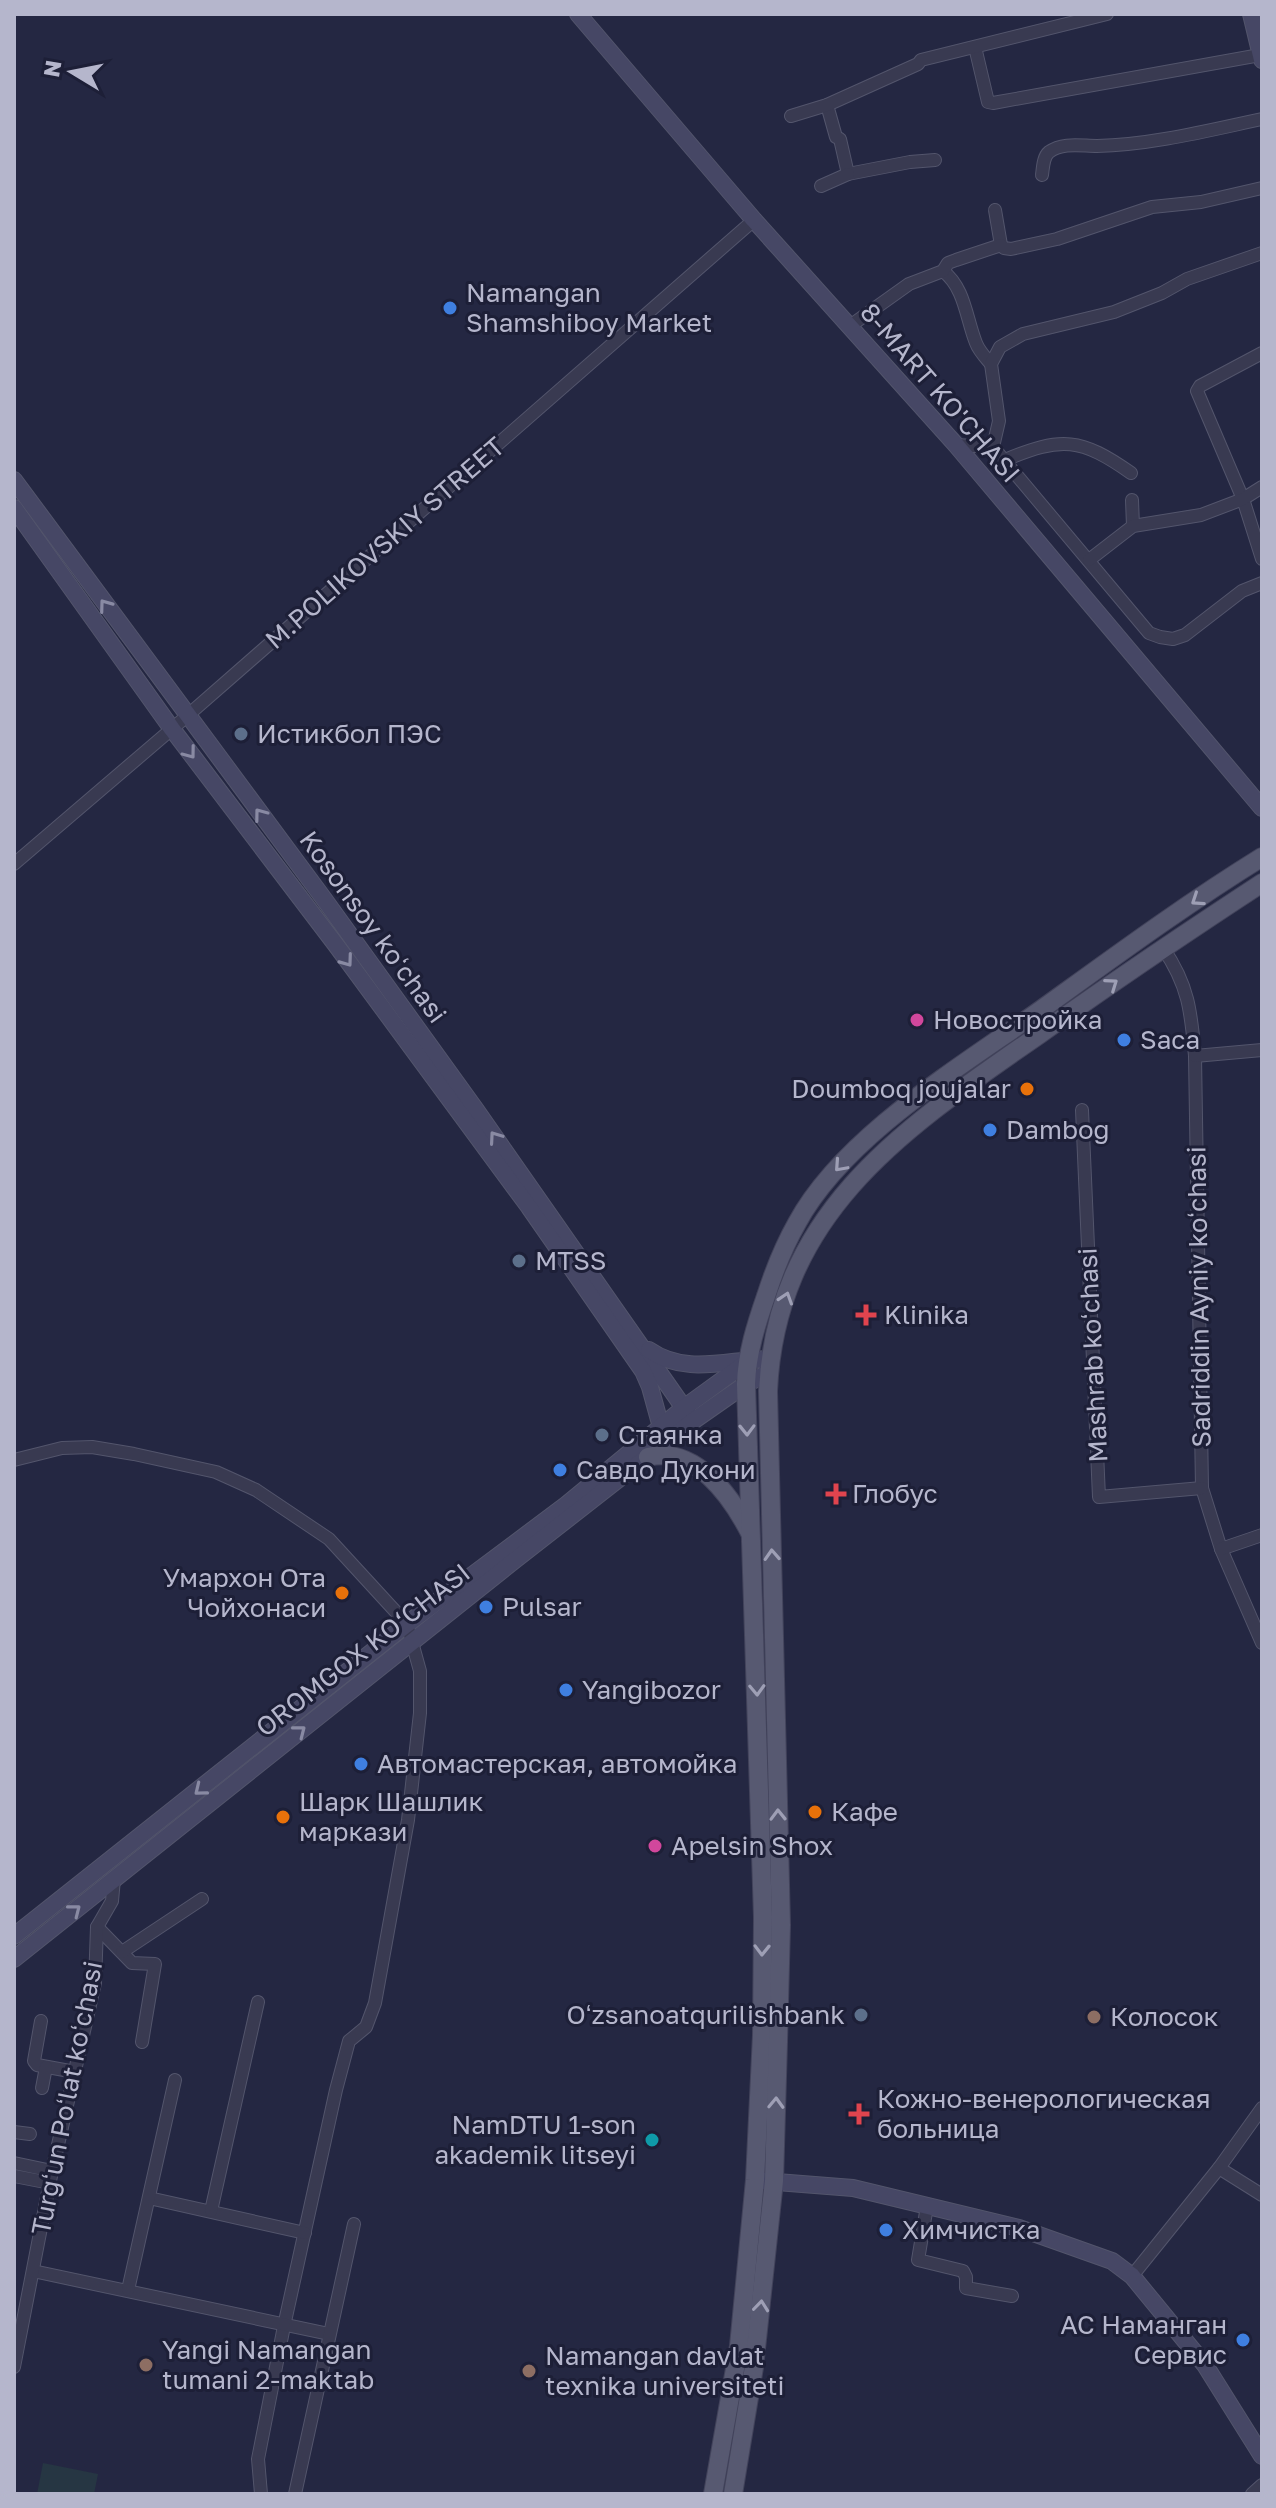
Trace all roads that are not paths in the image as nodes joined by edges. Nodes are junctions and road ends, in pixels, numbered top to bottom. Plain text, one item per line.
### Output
1 (578, 14) edge
2 (1107, 14) edge
3 (1251, 14) edge
4 (975, 47) junction
5 (1261, 57) edge
6 (827, 105) junction
7 (791, 116) dead end
8 (1262, 119) edge
9 (935, 160) dead end
10 (848, 174) junction
11 (1042, 175) dead end
12 (821, 186) dead end
13 (1262, 188) edge
14 (995, 210) dead end
15 (754, 220) junction
16 (1001, 245) junction
17 (1262, 253) edge
18 (943, 271) junction
19 (850, 326) junction
20 (1262, 353) edge
21 (991, 364) junction
22 (956, 445) junction
23 (993, 447) junction
24 (1005, 460) junction
25 (1131, 473) dead end
26 (14, 480) edge
27 (1262, 487) edge
28 (1243, 499) junction
29 (1132, 500) dead end
30 (14, 508) edge
31 (1133, 526) junction
32 (1262, 559) edge
33 (1089, 560) junction
34 (1262, 583) edge
35 (187, 716) junction
36 (172, 729) junction
37 (1262, 808) edge
38 (1262, 857) edge
39 (14, 864) edge
40 (1262, 883) edge
41 (1163, 948) junction
42 (1262, 1050) edge
43 (1195, 1056) junction
44 (1082, 1110) dead end
45 (641, 1345) junction
46 (747, 1362) junction
47 (769, 1366) junction
48 (746, 1384) junction
49 (689, 1414) junction
50 (661, 1427) junction
51 (648, 1457) junction
52 (14, 1460) edge
53 (1202, 1488) junction
54 (1262, 1535) edge
55 (753, 1538) junction
56 (1221, 1549) junction
57 (407, 1624) junction
58 (413, 1642) junction
59 (1262, 1643) edge
60 (114, 1879) junction
61 (202, 1899) dead end
62 (97, 1927) junction
63 (14, 1936) edge
64 (122, 1952) junction
65 (16, 1953) edge
66 (258, 2002) dead end
67 (41, 2021) dead end
68 (142, 2042) dead end
69 (46, 2067) junction
70 (75, 2072) junction
71 (175, 2080) dead end
72 (42, 2088) dead end
73 (1262, 2108) edge
74 (14, 2132) edge
75 (30, 2134) dead end
76 (14, 2163) edge
77 (1219, 2168) junction
78 (14, 2176) edge
79 (51, 2177) junction
80 (764, 2181) junction
81 (1262, 2195) edge
82 (149, 2198) junction
83 (927, 2206) junction
84 (211, 2211) junction
85 (354, 2224) dead end
86 (305, 2233) junction
87 (33, 2271) junction
88 (1132, 2276) junction
89 (128, 2290) junction
90 (1012, 2296) dead end
91 (284, 2326) junction
92 (329, 2334) junction
93 (14, 2367) edge
94 (1257, 2438) edge
95 (1262, 2456) edge
96 (1262, 2485) edge
97 (261, 2494) edge
98 (295, 2494) edge
99 (713, 2494) edge
100 (733, 2494) edge
101 (1252, 2494) edge

1 - 15 street, 8-MART KO'CHASI
2 - 4 street
3 - 5 street
4 - 5 street
4 - 6 street
6 - 7 street
6 - 10 street
8 - 11 street
9 - 10 street
10 - 12 street
13 - 16 street
14 - 16 street
15 - 19 street, 8-MART KO'CHASI
15 - 35 street, M.POLIKOVSKIY STREET
16 - 18 street
17 - 21 street
18 - 19 street
18 - 21 street
19 - 22 street, 8-MART KO'CHASI
20 - 28 street
21 - 23 street
22 - 23 street
22 - 37 street, 8-MART KO'CHASI
23 - 24 street
24 - 25 street
24 - 33 street
35 -> 26 street, Kosonsoy koʻchasi
27 - 28 street
28 - 31 street
28 - 32 street
29 - 31 street
30 - 36 street, Kosonsoy koʻchasi
31 - 33 street
33 - 34 street
35 - 36 street, M.POLIKOVSKIY STREET
45 -> 35 street, Kosonsoy koʻchasi
36 - 39 street, M.POLIKOVSKIY STREET
36 -> 50 street, Kosonsoy koʻchasi
38 -> 46 main road
40 - 41 main road
41 - 43 street, Sadriddin Ayniy koʻchasi
47 -> 41 main road
42 - 43 street
43 - 53 street, Sadriddin Ayniy koʻchasi
44 - 53 street, Mashrab koʻchasi
45 - 46 street
45 - 49 street, Kosonsoy koʻchasi
46 - 47 street
46 - 48 main road
46 - 49 street, OROMGOX KO‘CHASI
47 - 48 street, OROMGOX KO‘CHASI
80 -> 47 main road
48 - 49 street, OROMGOX KO‘CHASI
48 -> 55 main road
49 - 50 street, OROMGOX KO‘CHASI
49 - 51 street, OROMGOX KO‘CHASI
50 - 57 street, OROMGOX KO‘CHASI
51 - 55 main road
51 - 58 street, OROMGOX KO‘CHASI
52 - 57 street
53 - 56 street, Sadriddin Ayniy koʻchasi
54 - 56 street
55 -> 80 main road
56 - 59 street, Sadriddin Ayniy koʻchasi
57 - 58 street
57 -> 63 street, OROMGOX KO‘CHASI
60 -> 58 street, OROMGOX KO‘CHASI
58 - 86 street
60 - 62 street, Turgʻun Poʻlat koʻchasi
65 -> 60 street, OROMGOX KO‘CHASI
61 - 64 street
62 - 64 street
62 - 70 street, Turgʻun Poʻlat koʻchasi
64 - 68 street
66 - 84 street
67 - 69 street
69 - 70 street
69 - 72 street
70 - 79 street, Turgʻun Poʻlat koʻchasi
71 - 82 street
73 - 77 street
74 - 75 street
76 - 79 street
77 - 81 street
77 - 88 street
78 - 79 street
79 - 87 street, Turgʻun Poʻlat koʻchasi
80 - 83 street
80 - 99 main road
100 -> 80 main road
82 - 84 street
82 - 89 street
83 - 88 street
83 - 90 street
84 - 86 street
85 - 92 street
86 - 91 street
87 - 89 street
87 - 93 street, Turgʻun Poʻlat koʻchasi
88 - 94 street
89 - 91 street
91 - 92 street
91 - 97 street
92 - 98 street
94 - 95 street
96 - 101 street

